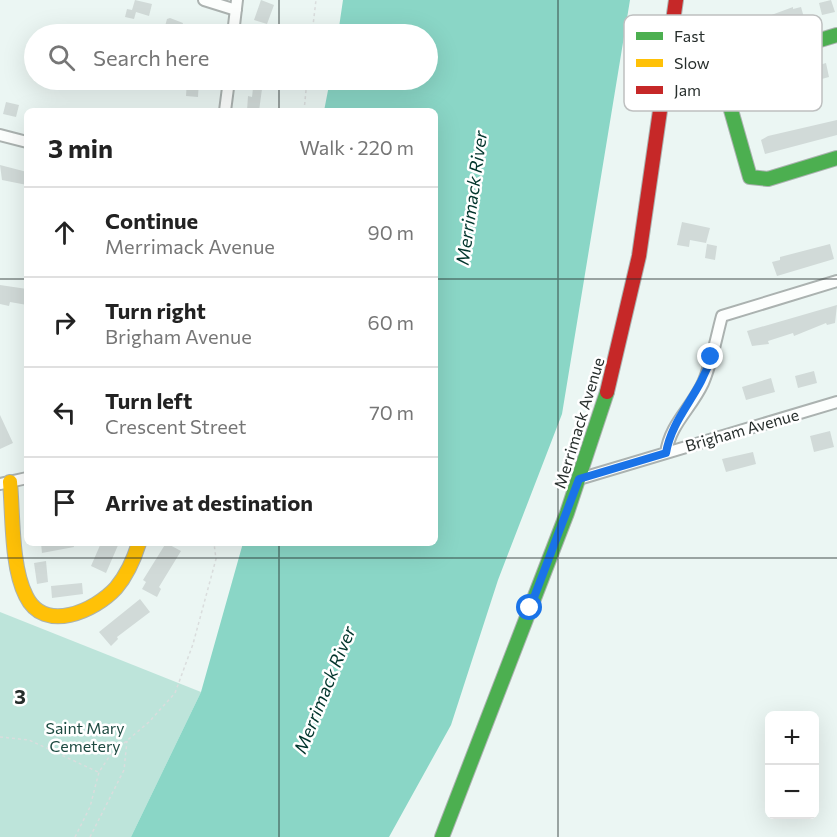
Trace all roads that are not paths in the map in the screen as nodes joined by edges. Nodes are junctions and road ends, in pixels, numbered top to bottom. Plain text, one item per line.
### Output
1 (204, 0) edge
2 (676, 0) edge
3 (236, 5) edge
4 (674, 15) edge
5 (234, 24) edge
6 (228, 90) edge
7 (225, 108) edge
8 (660, 111) edge
9 (730, 111) edge
10 (0, 135) edge
11 (24, 141) edge
12 (837, 158) edge
13 (837, 281) edge
14 (837, 402) edge
15 (666, 453) junction
16 (24, 479) edge
17 (579, 479) junction
18 (5, 483) edge
19 (138, 546) edge
20 (442, 837) edge

1 - 3 street
2 - 4 main road, Merrimack Avenue
3 - 5 street
6 - 7 street
8 - 17 main road, Merrimack Avenue
9 - 12 main road
10 - 11 street
13 - 15 street
14 - 15 street, Brigham Avenue
15 - 17 street, Brigham Avenue
16 - 18 street
17 - 20 main road, Merrimack Avenue
18 - 19 main road

